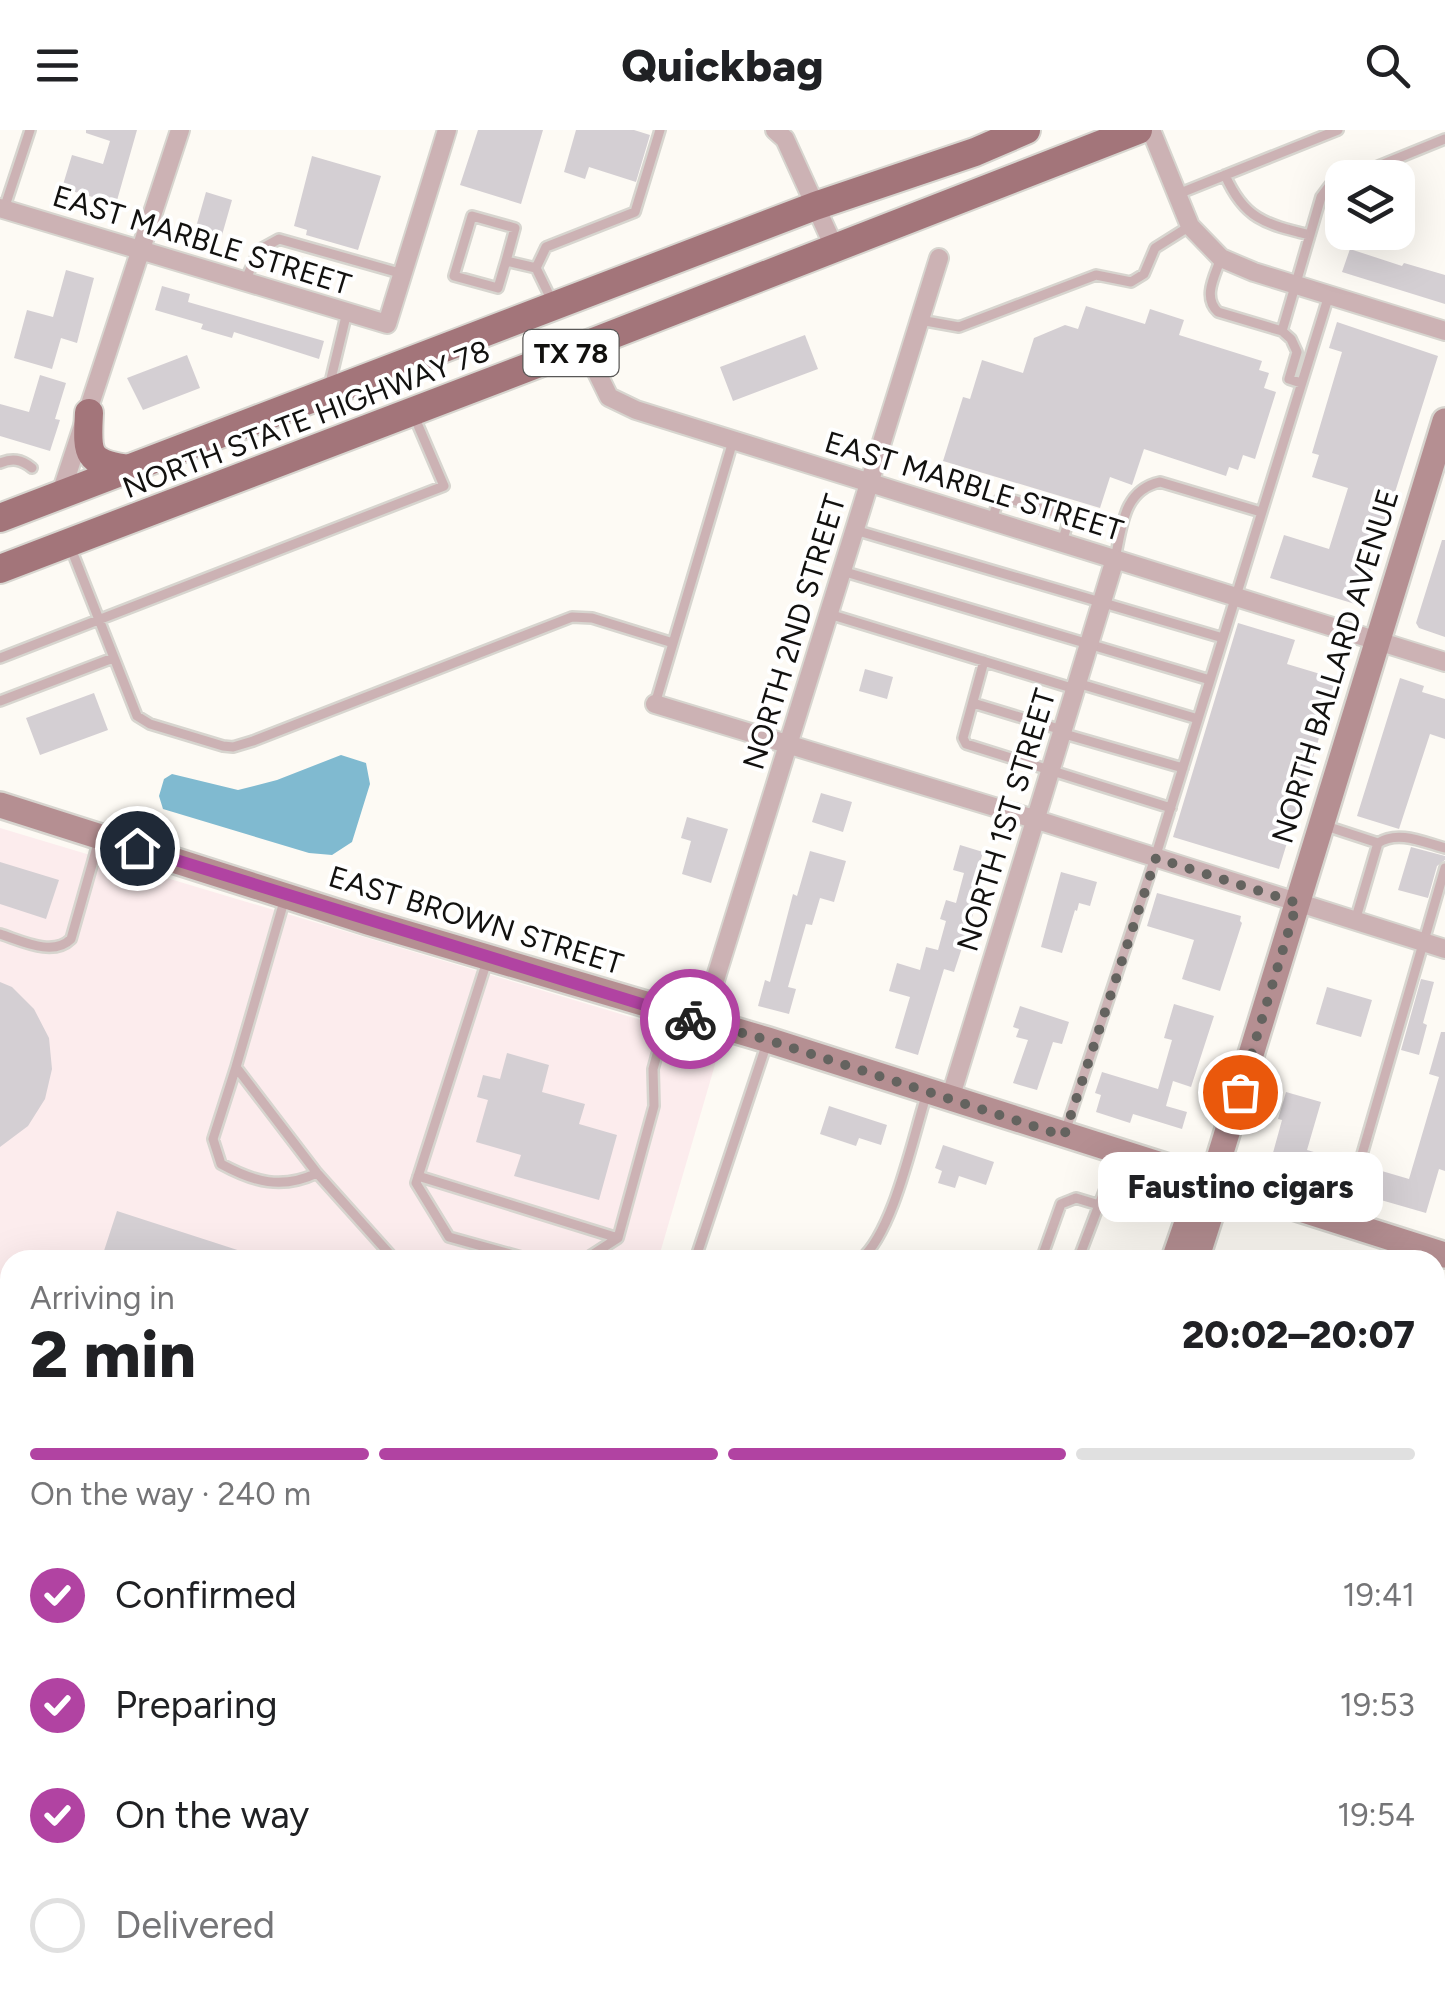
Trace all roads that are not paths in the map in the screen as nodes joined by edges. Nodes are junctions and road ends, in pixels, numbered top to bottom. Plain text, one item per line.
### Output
1 (30, 130) edge
2 (180, 130) edge
3 (447, 130) edge
4 (660, 130) edge
5 (775, 130) edge
6 (1138, 130) edge
7 (1151, 130) edge
8 (1338, 130) edge
9 (1008, 133) edge
10 (1445, 139) edge
11 (1393, 160) edge
12 (1225, 175) junction
13 (1325, 192) edge
14 (1176, 195) junction
15 (815, 206) junction
16 (2, 208) edge
17 (1190, 226) junction
18 (1310, 235) junction
19 (143, 250) junction
20 (835, 250) junction
21 (939, 258) dead end
22 (1221, 258) junction
23 (506, 261) junction
24 (536, 268) junction
25 (403, 274) junction
26 (245, 281) junction
27 (1294, 284) junction
28 (1328, 295) junction
29 (554, 306) junction
30 (348, 312) junction
31 (920, 320) junction
32 (1445, 330) edge
33 (1282, 331) junction
34 (585, 348) junction
35 (1302, 383) junction
36 (328, 393) junction
37 (88, 412) junction
38 (413, 413) junction
39 (1445, 421) edge
40 (733, 440) junction
41 (0, 463) edge
42 (32, 468) dead end
43 (129, 469) junction
44 (870, 483) junction
45 (60, 496) junction
46 (1261, 512) junction
47 (0, 518) edge
48 (992, 520) junction
49 (855, 530) junction
50 (1062, 542) junction
51 (69, 543) junction
52 (1116, 559) junction
53 (0, 570) edge
54 (842, 571) junction
55 (1236, 596) junction
56 (1102, 603) junction
57 (829, 614) junction
58 (99, 621) junction
59 (1223, 638) junction
60 (1376, 639) junction
61 (673, 643) junction
62 (1088, 646) junction
63 (0, 658) edge
64 (113, 658) junction
65 (984, 661) junction
66 (1445, 662) edge
67 (1210, 680) junction
68 (1076, 686) junction
69 (0, 702) edge
70 (973, 703) junction
71 (654, 704) joint
72 (1198, 720) junction
73 (1061, 731) junction
74 (787, 744) junction
75 (1183, 768) junction
76 (1049, 771) junction
77 (0, 805) edge
78 (1171, 808) junction
79 (1034, 819) junction
80 (1321, 824) junction
81 (100, 837) junction
82 (1378, 843) junction
83 (1445, 848) edge
84 (1156, 858) junction
85 (1445, 868) edge
86 (286, 896) junction
87 (1297, 903) junction
88 (1355, 921) junction
89 (0, 934) edge
90 (1422, 942) junction
91 (1445, 949) edge
92 (488, 958) junction
93 (669, 1012) junction
94 (702, 1022) junction
95 (768, 1040) junction
96 (236, 1067) junction
97 (938, 1095) junction
98 (1064, 1136) junction
99 (1118, 1153) junction
100 (317, 1173) junction
101 (1214, 1174) junction
102 (418, 1176) junction
103 (1100, 1206) junction
104 (1342, 1222) junction
105 (618, 1238) junction
106 (386, 1250) edge
107 (496, 1250) edge
108 (599, 1250) edge
109 (699, 1250) edge
110 (869, 1250) edge
111 (1045, 1250) edge
112 (1082, 1250) edge
113 (1179, 1250) edge
114 (1198, 1250) edge
115 (1429, 1250) edge

1 - 16 lane
2 - 19 street
3 - 25 street
4 - 24 lane
5 - 15 street
6 - 20 main road, NORTH STATE HIGHWAY 78 / TX 78
7 - 14 street
8 - 12 lane
9 - 15 main road, NORTH STATE HIGHWAY 78 / TX 78
10 - 11 lane
12 - 14 lane
12 - 18 lane
13 - 18 lane
14 - 17 street
15 - 20 street
15 - 29 main road, NORTH STATE HIGHWAY 78 / TX 78
16 - 19 street, EAST MARBLE STREET
17 - 22 street
17 - 31 lane
18 - 27 lane
19 - 26 street, EAST MARBLE STREET
19 - 37 street
20 - 34 main road, NORTH STATE HIGHWAY 78 / TX 78
21 - 31 street, NORTH 2ND STREET
22 - 27 street
22 - 33 lane
23 - 23 lane
23 - 24 lane
24 - 29 lane
25 - 26 lane
25 - 30 street, EAST MARBLE STREET
26 - 30 street, EAST MARBLE STREET
27 - 28 street
27 - 33 lane
28 - 32 street
28 - 35 lane
29 - 36 main road, NORTH STATE HIGHWAY 78 / TX 78
30 - 36 lane
31 - 44 street, NORTH 2ND STREET
33 - 35 lane
34 - 38 main road, NORTH STATE HIGHWAY 78 / TX 78
34 - 40 street, EAST MARBLE STREET
35 - 46 lane
36 - 43 main road, NORTH STATE HIGHWAY 78 / TX 78
37 - 43 main road
37 - 45 street
38 - 51 main road, NORTH STATE HIGHWAY 78 / TX 78
38 - 58 lane
39 - 60 main road, NORTH BALLARD AVENUE
40 - 44 street, EAST MARBLE STREET
40 - 61 lane
41 - 42 lane
43 - 45 main road, NORTH STATE HIGHWAY 78 / TX 78
44 - 48 street, EAST MARBLE STREET
44 - 49 street, NORTH 2ND STREET
45 - 47 main road, NORTH STATE HIGHWAY 78 / TX 78
46 - 52 lane
46 - 55 lane
48 - 50 street, EAST MARBLE STREET
48 - 50 lane
49 - 54 street, NORTH 2ND STREET
49 - 56 lane
50 - 52 street, EAST MARBLE STREET
51 - 53 main road, NORTH STATE HIGHWAY 78 / TX 78
51 - 58 lane
52 - 55 street, EAST MARBLE STREET
52 - 56 street, NORTH 1ST STREET
54 - 57 street, NORTH 2ND STREET
54 - 62 lane
55 - 59 lane
55 - 60 street, EAST MARBLE STREET
56 - 59 lane
56 - 62 street, NORTH 1ST STREET
57 - 65 lane
57 - 74 street, NORTH 2ND STREET
58 - 63 lane
58 - 64 lane
59 - 67 lane
60 - 66 street, EAST MARBLE STREET
60 - 80 main road, NORTH BALLARD AVENUE
61 - 64 lane
61 - 71 lane
62 - 67 lane
62 - 68 street, NORTH 1ST STREET
64 - 69 lane
65 - 68 lane
65 - 70 lane
67 - 72 lane
68 - 72 lane
68 - 73 street, NORTH 1ST STREET
70 - 73 lane
70 - 76 lane
71 - 74 street
72 - 75 lane
73 - 75 lane
73 - 76 street, NORTH 1ST STREET
74 - 79 street
74 - 94 street, NORTH 2ND STREET
75 - 78 lane
76 - 78 lane
76 - 79 street, NORTH 1ST STREET
77 - 81 main road, EAST BROWN STREET
78 - 84 lane
79 - 84 street
79 - 97 street, NORTH 1ST STREET
80 - 82 lane
80 - 87 main road, NORTH BALLARD AVENUE
81 - 86 main road, EAST BROWN STREET
81 - 89 lane
82 - 83 lane
82 - 88 lane
84 - 87 street
84 - 98 lane
85 - 90 lane
86 - 92 main road, EAST BROWN STREET
86 - 96 lane
87 - 88 street
87 - 101 main road, NORTH BALLARD AVENUE
88 - 90 street
90 - 91 street
90 - 104 lane
92 - 93 main road, EAST BROWN STREET
92 - 102 lane
93 - 94 main road, EAST BROWN STREET
93 - 105 lane
94 - 95 main road, EAST BROWN STREET
95 - 97 main road, EAST BROWN STREET
95 - 109 lane
96 - 100 lane
96 - 100 lane
97 - 98 main road, EAST BROWN STREET
97 - 110 lane
98 - 99 main road, EAST BROWN STREET
99 - 101 main road, EAST BROWN STREET
99 - 103 lane
100 - 106 lane
101 - 104 main road, EAST BROWN STREET
101 - 113 main road, NORTH BALLARD AVENUE
101 - 114 main road, NORTH BALLARD AVENUE
102 - 105 lane
102 - 107 lane
103 - 111 lane
103 - 112 lane
104 - 115 main road, EAST BROWN STREET
105 - 108 lane

